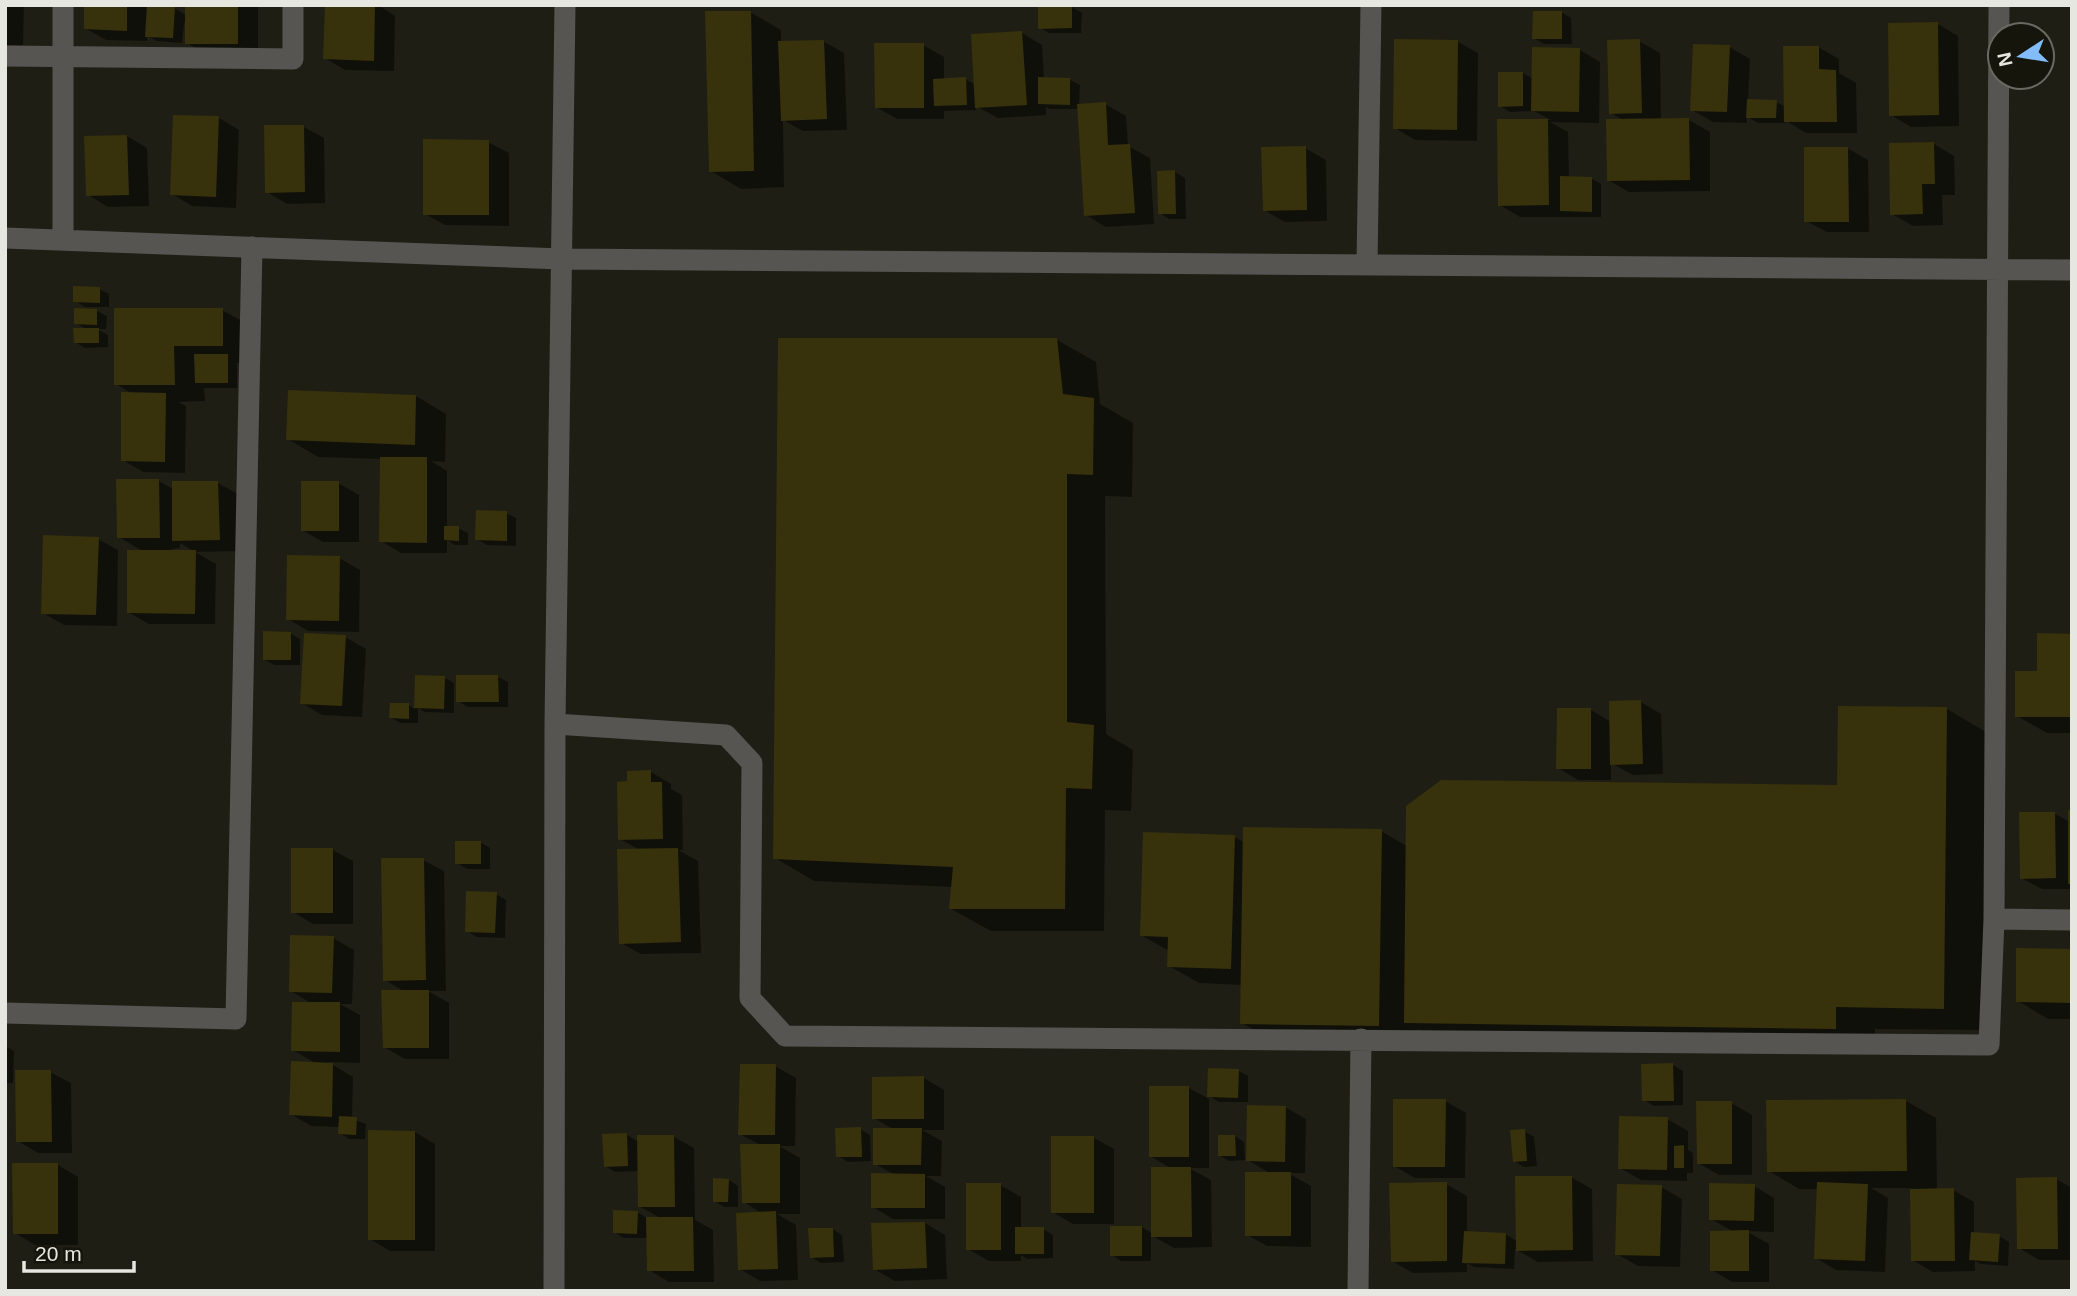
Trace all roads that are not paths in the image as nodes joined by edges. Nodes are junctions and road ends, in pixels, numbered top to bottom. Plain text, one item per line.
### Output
1 (63, 5) edge
2 (293, 5) edge
3 (565, 5) edge
4 (1371, 5) edge
5 (1999, 5) edge
6 (5, 56) edge
7 (63, 57) junction
8 (5, 238) edge
9 (63, 240) junction
10 (251, 247) junction
11 (562, 259) junction
12 (1367, 265) junction
13 (1996, 268) junction
14 (2072, 270) edge
15 (555, 724) junction
16 (1994, 919) junction
17 (2072, 920) edge
18 (5, 1013) edge
19 (1361, 1039) junction
20 (554, 1291) edge
21 (1358, 1291) edge

1 - 7 street
2 - 7 street
3 - 11 street
4 - 12 street
5 - 13 street
6 - 7 street
7 - 9 street
8 - 9 street
9 - 10 street
10 - 11 street
10 - 18 street
11 - 12 street
11 - 15 street
12 - 13 street
13 - 14 street
13 - 16 street
15 - 19 street
15 - 20 street
16 - 17 street
16 - 19 street
19 - 21 street

